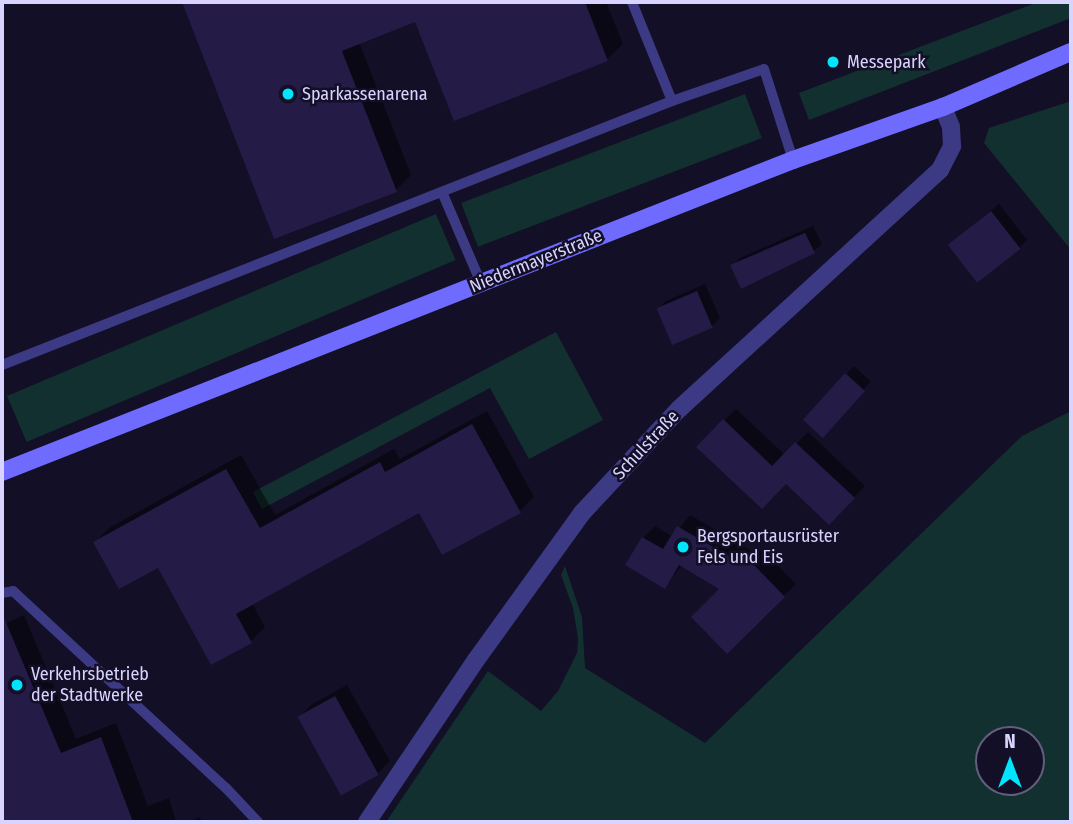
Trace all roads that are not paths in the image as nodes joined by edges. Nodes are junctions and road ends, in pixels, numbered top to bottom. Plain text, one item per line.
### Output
1 (632, 2) edge
2 (1071, 52) edge
3 (672, 102) junction
4 (943, 107) junction
5 (793, 160) junction
6 (442, 192) junction
7 (481, 283) junction
8 (2, 365) edge
9 (2, 472) edge
10 (2, 593) edge
11 (258, 822) edge
12 (367, 822) edge

1 - 3 lane
2 - 4 main road, Niedermayerstraße
3 - 5 lane
3 - 6 lane
4 - 5 main road, Niedermayerstraße
4 - 12 street, Schulstraße
5 - 7 main road, Niedermayerstraße
6 - 7 lane
6 - 8 lane
7 - 9 main road, Niedermayerstraße
10 - 11 lane

